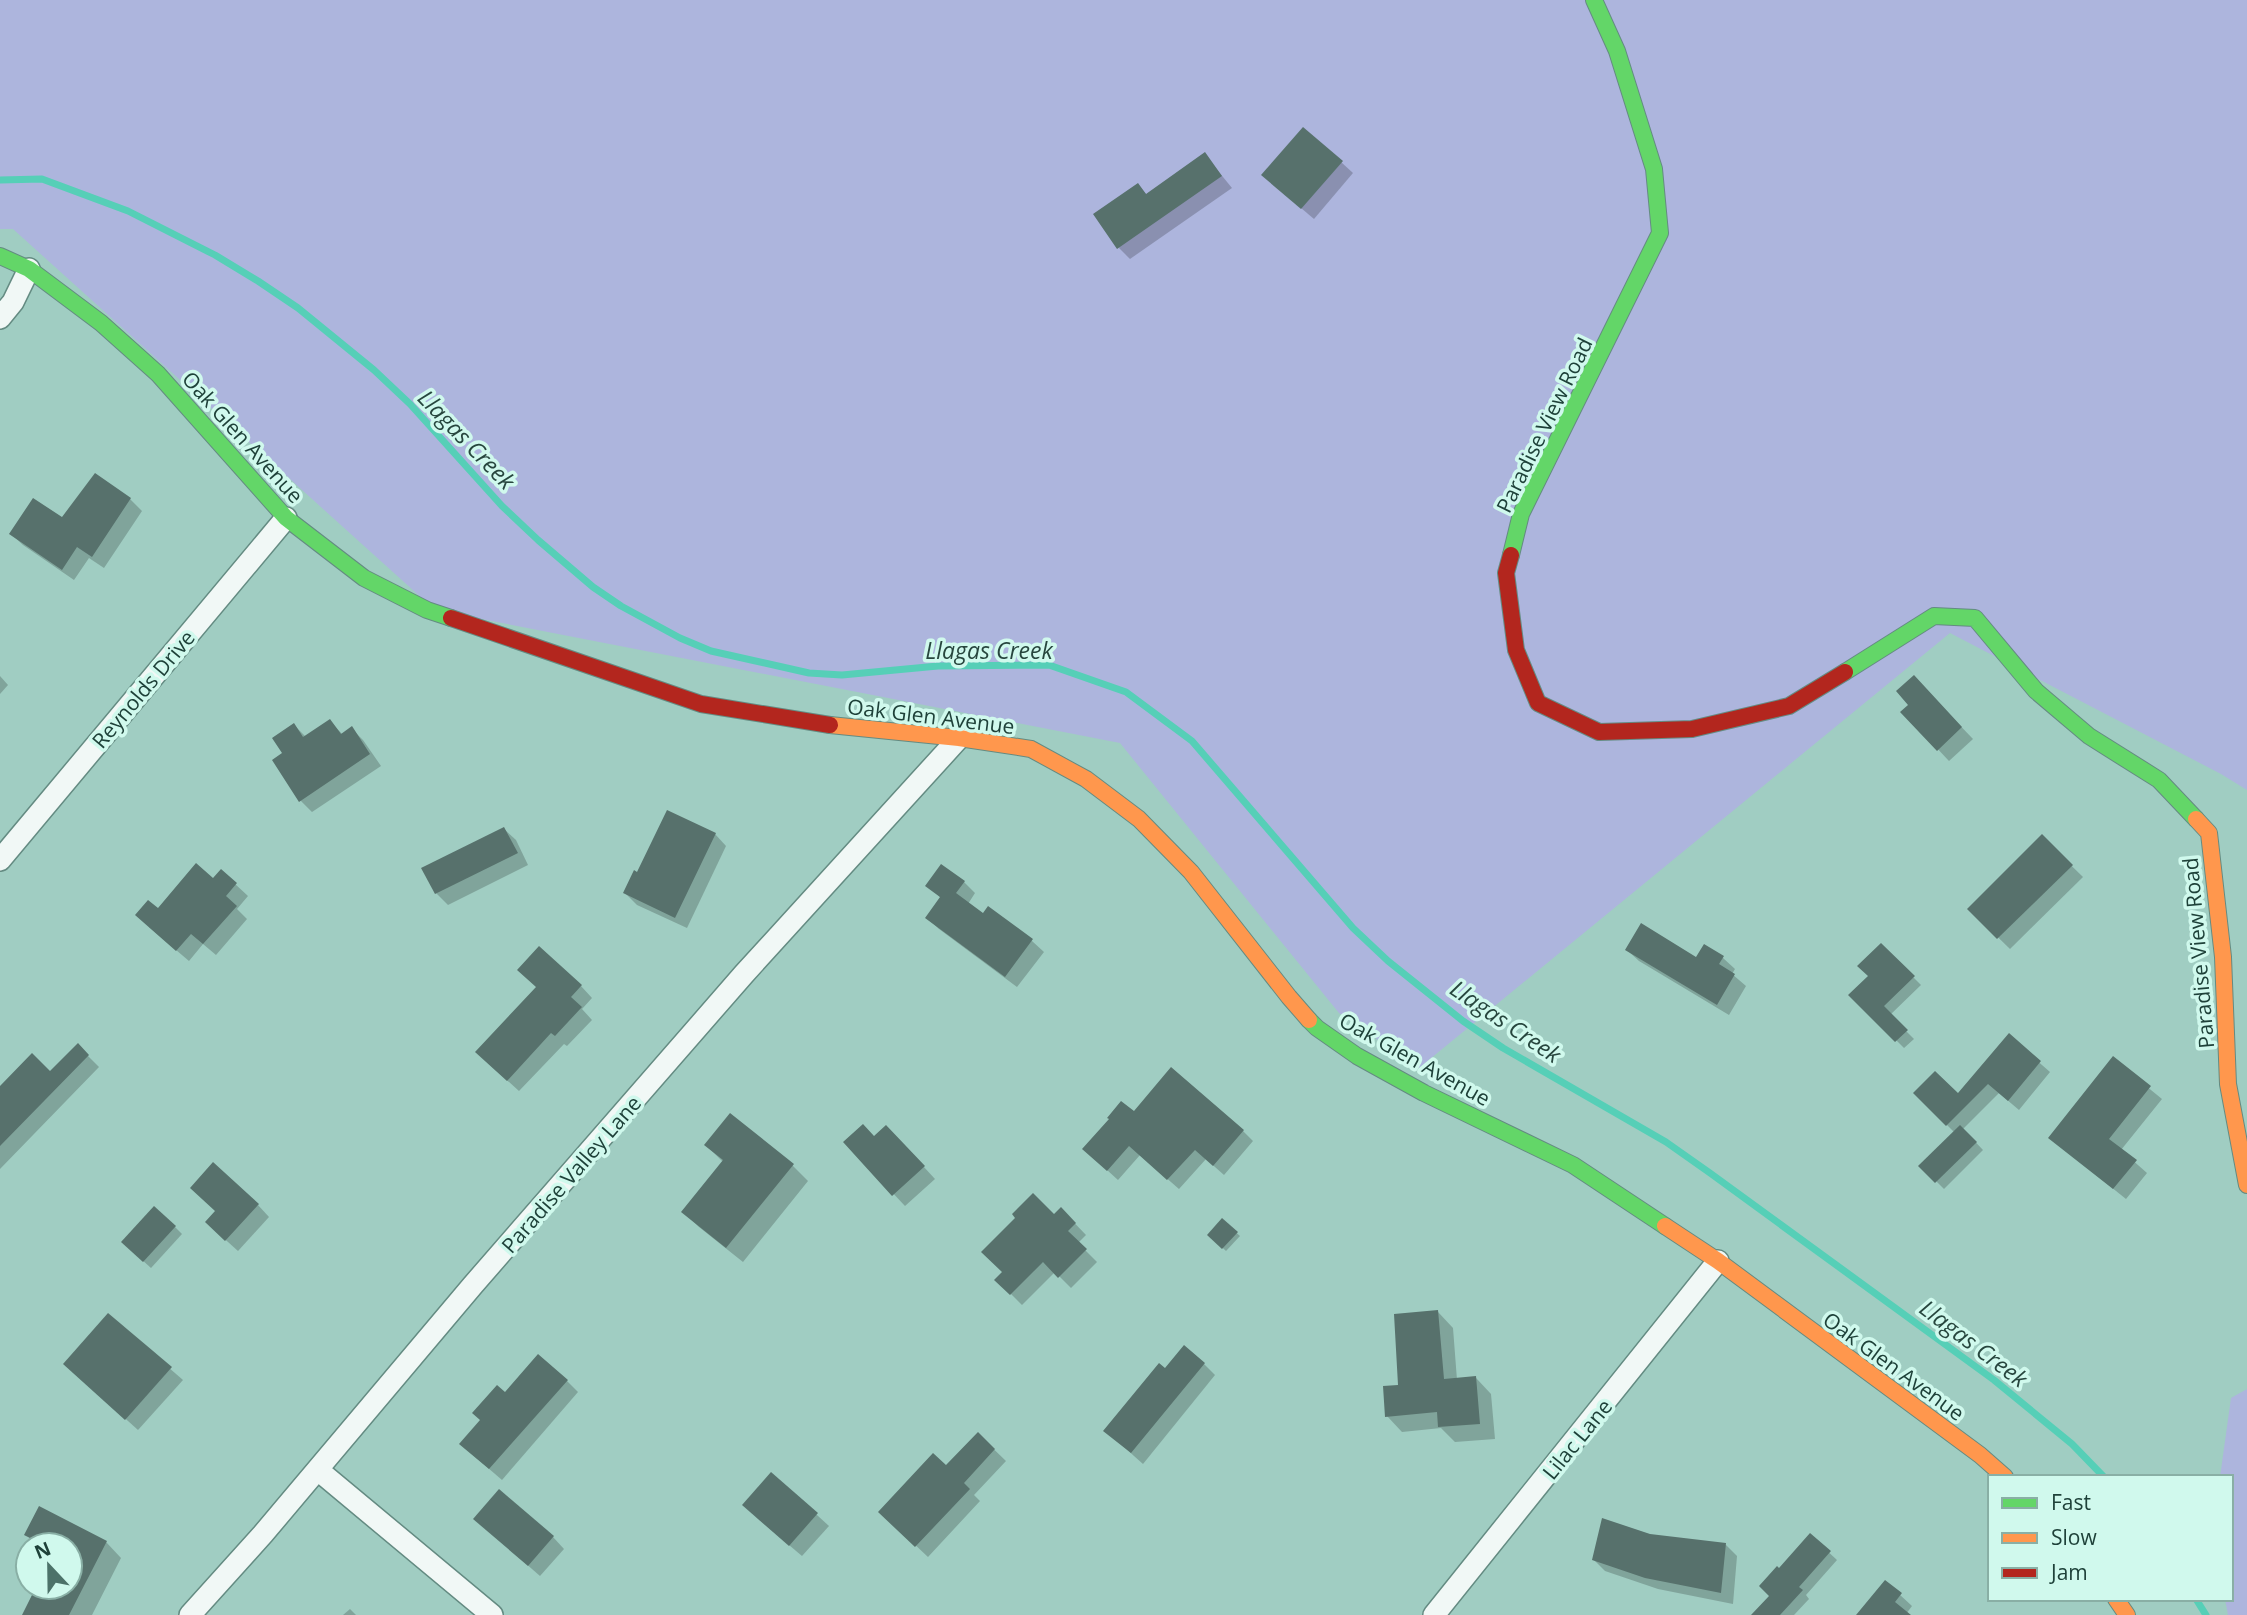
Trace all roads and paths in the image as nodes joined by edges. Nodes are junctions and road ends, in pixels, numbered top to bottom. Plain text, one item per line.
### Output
1 (1594, 0) edge
2 (0, 256) edge
3 (29, 270) junction
4 (0, 318) edge
5 (285, 518) junction
6 (959, 738) junction
7 (0, 860) edge
8 (2247, 1185) edge
9 (1718, 1261) junction
10 (318, 1470) junction
11 (2003, 1475) edge
12 (190, 1615) edge
13 (492, 1615) edge
14 (1434, 1615) edge

1 - 8 street, Paradise View Road
2 - 3 street, Oak Glen Avenue
3 - 4 street
3 - 5 street, Oak Glen Avenue
5 - 6 street, Oak Glen Avenue
5 - 7 street, Reynolds Drive
6 - 9 street, Oak Glen Avenue
6 - 10 street, Paradise Valley Lane
9 - 11 street, Oak Glen Avenue
9 - 14 street, Lilac Lane
10 - 12 street, Paradise Valley Lane
10 - 13 street

